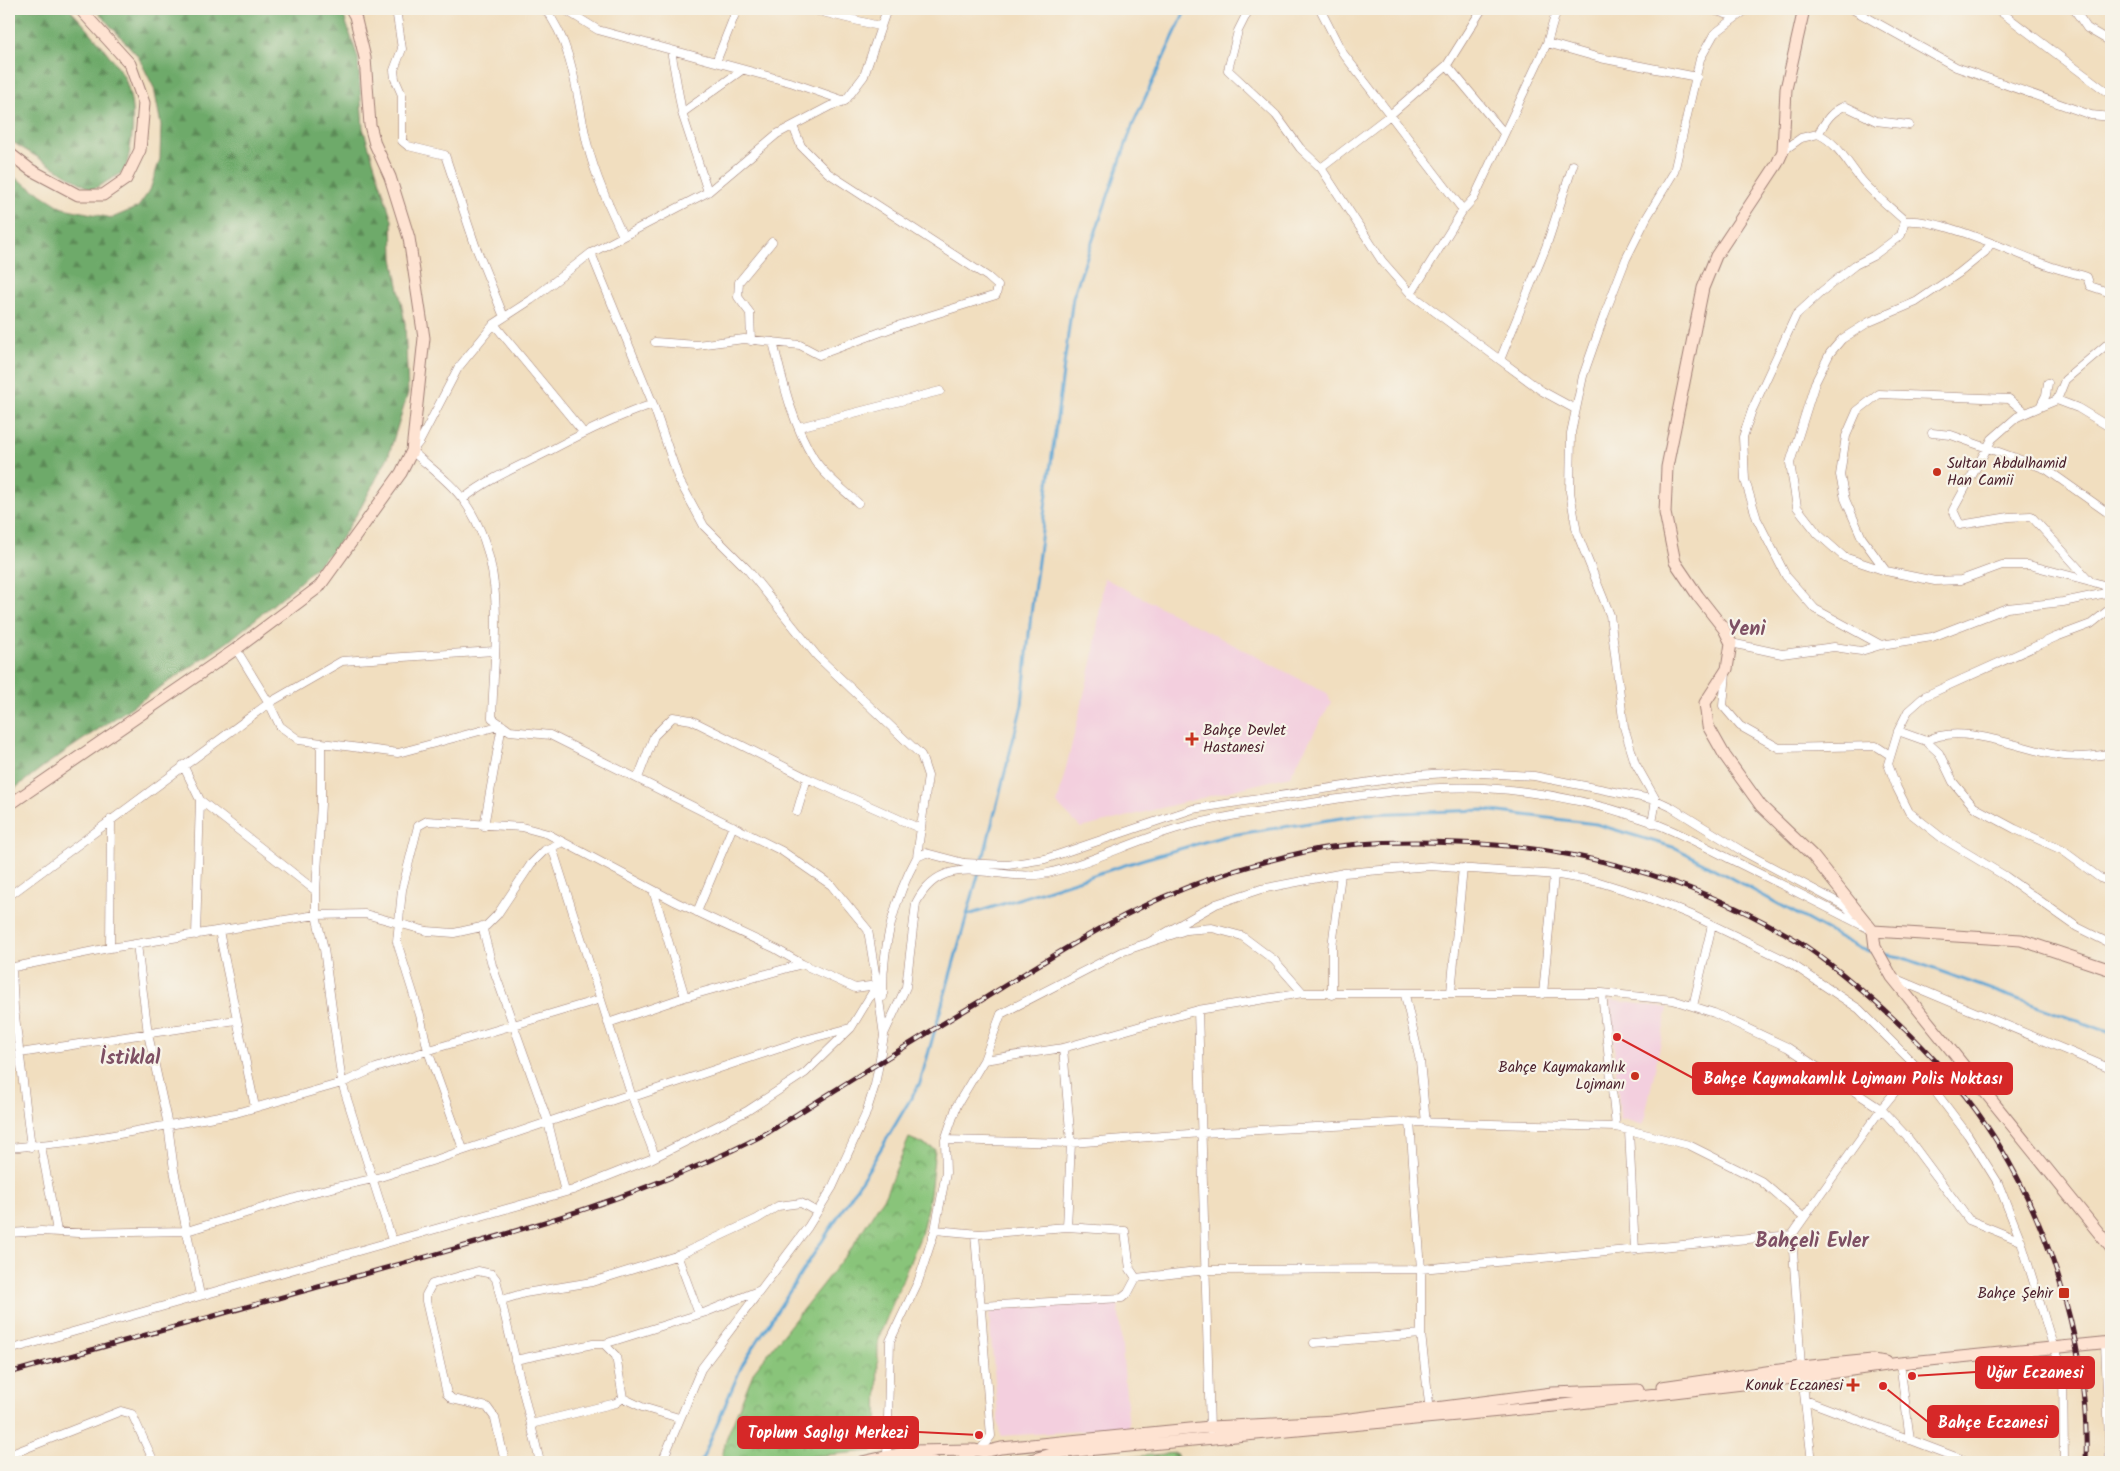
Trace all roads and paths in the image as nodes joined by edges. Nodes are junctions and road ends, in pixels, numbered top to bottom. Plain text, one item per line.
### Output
1 (80, 9) edge
2 (351, 9) edge
3 (396, 9) edge
4 (545, 9) edge
5 (564, 9) edge
6 (737, 9) edge
7 (810, 9) edge
8 (887, 9) edge
9 (1249, 9) edge
10 (1320, 9) edge
11 (1482, 9) edge
12 (1557, 9) edge
13 (1710, 9) edge
14 (1747, 9) edge
15 (1804, 9) edge
16 (1852, 9) edge
17 (1997, 9) edge
18 (2074, 9) edge
19 (573, 11) edge
20 (1735, 17) junction
21 (879, 26) junction
22 (2111, 42) edge
23 (1548, 43) junction
24 (671, 50) junction
25 (716, 62) junction
26 (1447, 65) junction
27 (742, 70) junction
28 (1697, 77) junction
29 (2111, 95) edge
30 (845, 101) junction
31 (682, 113) junction
32 (1390, 115) junction
33 (2111, 117) edge
34 (1908, 125) dead end
35 (793, 126) junction
36 (1504, 133) junction
37 (1818, 134) junction
38 (1783, 151) junction
39 (9, 153) edge
40 (1573, 165) dead end
41 (1321, 168) junction
42 (708, 192) junction
43 (1463, 210) junction
44 (1905, 221) junction
45 (623, 236) junction
46 (772, 242) dead end
47 (1991, 243) junction
48 (591, 253) junction
49 (2111, 293) edge
50 (1411, 294) junction
51 (504, 317) junction
52 (494, 324) junction
53 (751, 340) junction
54 (2111, 341) edge
55 (655, 342) dead end
56 (773, 342) junction
57 (1500, 360) junction
58 (2048, 383) dead end
59 (940, 391) dead end
60 (2057, 400) junction
61 (653, 404) junction
62 (2040, 407) junction
63 (1575, 409) junction
64 (2026, 413) junction
65 (799, 427) junction
66 (2111, 428) edge
67 (583, 432) junction
68 (1932, 433) dead end
69 (1986, 448) junction
70 (412, 451) junction
71 (463, 499) junction
72 (858, 503) dead end
73 (2111, 514) edge
74 (1886, 571) junction
75 (2090, 581) junction
76 (2110, 592) edge
77 (2111, 608) edge
78 (1731, 643) junction
79 (1881, 644) junction
80 (236, 649) junction
81 (494, 651) junction
82 (1726, 669) junction
83 (269, 703) junction
84 (502, 725) junction
85 (1898, 731) junction
86 (1926, 741) junction
87 (322, 743) junction
88 (2111, 753) edge
89 (1890, 755) junction
90 (184, 765) junction
91 (638, 778) junction
92 (808, 778) junction
93 (200, 800) junction
94 (1656, 800) junction
95 (9, 805) edge
96 (796, 812) dead end
97 (111, 819) junction
98 (1652, 823) junction
99 (484, 826) junction
100 (733, 826) junction
101 (921, 829) junction
102 (562, 842) junction
103 (552, 847) junction
104 (917, 857) junction
105 (965, 866) junction
106 (1463, 868) junction
107 (1341, 874) junction
108 (1554, 875) junction
109 (2111, 882) edge
110 (653, 890) junction
111 (316, 891) junction
112 (9, 896) edge
113 (697, 912) junction
114 (316, 915) junction
115 (397, 923) junction
116 (1712, 925) junction
117 (482, 926) junction
118 (219, 931) junction
119 (1873, 932) junction
120 (196, 935) junction
121 (1148, 943) junction
122 (138, 944) junction
123 (2111, 944) edge
124 (110, 948) junction
125 (802, 964) junction
126 (10, 968) edge
127 (2111, 970) edge
128 (1890, 974) junction
129 (877, 985) junction
130 (1451, 992) junction
131 (1303, 993) junction
132 (1602, 993) junction
133 (1543, 994) junction
134 (1332, 995) junction
135 (1405, 995) junction
136 (685, 997) junction
137 (600, 999) junction
138 (1693, 1006) junction
139 (1198, 1010) junction
140 (236, 1020) junction
141 (608, 1023) junction
142 (513, 1024) junction
143 (851, 1028) junction
144 (148, 1034) junction
145 (884, 1036) junction
146 (1063, 1048) junction
147 (428, 1051) junction
148 (20, 1053) junction
149 (984, 1060) junction
150 (1916, 1066) junction
151 (2111, 1069) edge
152 (342, 1082) junction
153 (632, 1096) junction
154 (255, 1107) junction
155 (1881, 1109) junction
156 (548, 1122) junction
157 (1410, 1122) junction
158 (1426, 1123) junction
159 (168, 1125) junction
160 (1616, 1127) junction
161 (1629, 1131) junction
162 (1202, 1133) junction
163 (945, 1140) junction
164 (1071, 1143) junction
165 (40, 1146) junction
166 (31, 1147) junction
167 (9, 1148) edge
168 (463, 1149) junction
169 (655, 1156) junction
170 (374, 1178) junction
171 (565, 1192) junction
172 (817, 1212) junction
173 (1803, 1217) junction
174 (1067, 1227) junction
175 (935, 1230) junction
176 (57, 1232) junction
177 (187, 1232) junction
178 (9, 1233) edge
179 (975, 1234) junction
180 (1792, 1235) junction
181 (392, 1240) junction
182 (2021, 1241) junction
183 (2111, 1248) edge
184 (1635, 1251) junction
185 (678, 1255) junction
186 (1421, 1269) junction
187 (1206, 1270) junction
188 (1136, 1278) junction
189 (760, 1290) junction
190 (200, 1295) junction
191 (502, 1300) junction
192 (981, 1306) junction
193 (699, 1314) junction
194 (1421, 1334) junction
195 (2108, 1342) edge
196 (1314, 1343) dead end
197 (604, 1344) junction
198 (2054, 1348) junction
199 (9, 1350) edge
200 (515, 1360) junction
201 (1900, 1363) junction
202 (1802, 1372) junction
203 (1552, 1393) junction
204 (623, 1398) junction
205 (1805, 1400) junction
206 (1554, 1406) junction
207 (1430, 1413) junction
208 (679, 1418) junction
209 (531, 1424) junction
210 (1210, 1433) junction
211 (2110, 1437) edge
212 (1910, 1440) junction
213 (9, 1455) edge
214 (976, 1455) edge
215 (887, 1458) junction
216 (154, 1462) edge
217 (505, 1462) edge
218 (540, 1462) edge
219 (662, 1462) edge
220 (862, 1462) edge
221 (934, 1462) edge
222 (954, 1462) edge
223 (1024, 1462) edge
224 (1812, 1462) edge
225 (1969, 1462) edge
226 (2064, 1462) edge
227 (2110, 1462) edge

1 - 39 street
2 - 70 street
3 - 51 street
4 - 45 street
5 - 19 street
6 - 25 street
7 - 21 street
8 - 21 street
9 - 41 street
10 - 32 street
11 - 26 street
12 - 23 street
13 - 20 street
14 - 20 street
15 - 38 street
16 - 33 street
17 - 29 street
18 - 22 street
19 - 24 street
20 - 28 street
21 - 30 street
23 - 28 street
23 - 36 street
24 - 25 street
24 - 31 street
25 - 27 street
26 - 32 street
26 - 36 street
27 - 30 street
27 - 31 street
28 - 63 street
30 - 35 street
31 - 42 street
32 - 41 street
32 - 43 street
34 - 37 street
35 - 42 street
35 - 56 street
36 - 43 street
37 - 38 street
37 - 44 street
38 - 78 street
40 - 57 street
41 - 50 street
42 - 45 street
43 - 50 street
44 - 47 street
44 - 79 street
45 - 48 street
46 - 53 street
47 - 49 street
47 - 74 street
48 - 51 street
48 - 61 street
50 - 57 street
51 - 52 street
52 - 67 street
52 - 70 street
53 - 55 street
53 - 56 street
54 - 60 street
56 - 65 street
57 - 63 street
58 - 62 street
59 - 65 street
60 - 62 street
60 - 66 street
61 - 67 street
61 - 101 street
62 - 64 street
63 - 94 street
64 - 69 street
64 - 74 street
65 - 72 street
67 - 71 street
68 - 69 street
69 - 73 street
69 - 75 street
70 - 71 street
70 - 80 street
71 - 81 street
74 - 75 street
75 - 76 street
76 - 79 street
77 - 85 street
78 - 79 street
78 - 82 street
80 - 83 street
80 - 95 street
81 - 83 street
81 - 84 street
82 - 89 street
82 - 119 street
83 - 87 street
83 - 90 street
84 - 87 street
84 - 91 street
84 - 99 street
85 - 86 street
85 - 89 street
86 - 88 street
86 - 109 street
87 - 111 street
89 - 123 street
90 - 93 street
90 - 97 street
91 - 92 street
91 - 100 street
92 - 96 street
92 - 101 street
93 - 111 street
93 - 120 street
94 - 98 street
94 - 105 street
94 - 119 street
97 - 112 street
97 - 124 street
98 - 105 street
98 - 119 street
99 - 102 street
99 - 115 street
100 - 113 street
100 - 129 street
101 - 104 street
102 - 103 street
102 - 110 street
103 - 117 street
103 - 137 street
104 - 105 street
104 - 145 street
105 - 145 street
106 - 107 street
106 - 108 street
106 - 130 street
107 - 121 street
107 - 134 street
108 - 116 street
108 - 133 street
110 - 113 street
110 - 136 street
111 - 114 street
113 - 125 street
114 - 115 street
114 - 118 street
114 - 152 street
115 - 117 street
115 - 147 street
116 - 138 street
116 - 150 street
117 - 142 street
118 - 120 street
118 - 140 street
119 - 127 street
119 - 128 street
120 - 122 street
121 - 131 street
121 - 149 street
122 - 124 street
122 - 144 street
124 - 126 street
125 - 129 street
125 - 136 street
126 - 148 street
128 - 151 street
128 - 183 street
129 - 143 street
129 - 145 street
130 - 133 street
130 - 135 street
131 - 134 street
131 - 139 street
132 - 133 street
132 - 138 street
132 - 160 street
134 - 135 street
135 - 158 street
136 - 141 street
137 - 141 street
137 - 142 street
138 - 155 street
139 - 146 street
139 - 162 street
140 - 144 street
140 - 154 street
141 - 153 street
142 - 147 street
142 - 156 street
143 - 153 street
143 - 169 street
144 - 148 street
144 - 159 street
145 - 172 street
146 - 149 street
146 - 164 street
147 - 152 street
147 - 168 street
148 - 166 street
149 - 163 street
150 - 155 street
150 - 182 street
152 - 154 street
152 - 170 street
153 - 156 street
153 - 169 street
154 - 159 street
155 - 173 street
155 - 182 street
156 - 168 street
156 - 171 street
157 - 158 street
157 - 162 street
157 - 186 street
158 - 160 street
159 - 165 street
159 - 177 street
160 - 161 street
161 - 173 street
161 - 184 street
162 - 164 street
162 - 187 street
163 - 164 street
163 - 175 street
164 - 174 street
165 - 166 street
165 - 176 street
166 - 167 street
168 - 170 street
169 - 171 street
170 - 177 street
170 - 181 street
171 - 181 street
172 - 185 street
172 - 189 street
173 - 180 street
174 - 179 street
174 - 188 street
175 - 179 street
175 - 215 street
176 - 177 street
176 - 178 street
177 - 190 street
179 - 192 street
180 - 184 street
180 - 202 street
181 - 190 street
182 - 198 street
184 - 186 street
185 - 191 street
185 - 193 street
186 - 187 street
186 - 194 street
187 - 188 street
187 - 210 street
188 - 192 street
189 - 193 street
189 - 208 street
190 - 199 street
191 - 200 street
191 - 217 street
192 - 214 street
193 - 197 street
194 - 196 street
194 - 207 street
195 - 198 street
195 - 211 street
197 - 200 street
197 - 204 street
198 - 201 street
198 - 226 street
200 - 209 street
201 - 202 street
201 - 212 street
202 - 203 street
202 - 205 street
202 - 206 street
203 - 206 street
203 - 207 street
204 - 208 street
204 - 209 street
205 - 212 street
205 - 224 street
206 - 207 street
207 - 210 street
208 - 219 street
209 - 218 street
210 - 214 street
210 - 223 street
211 - 227 street
212 - 225 street
213 - 216 street
214 - 215 street
214 - 222 street
215 - 220 street
215 - 221 street

